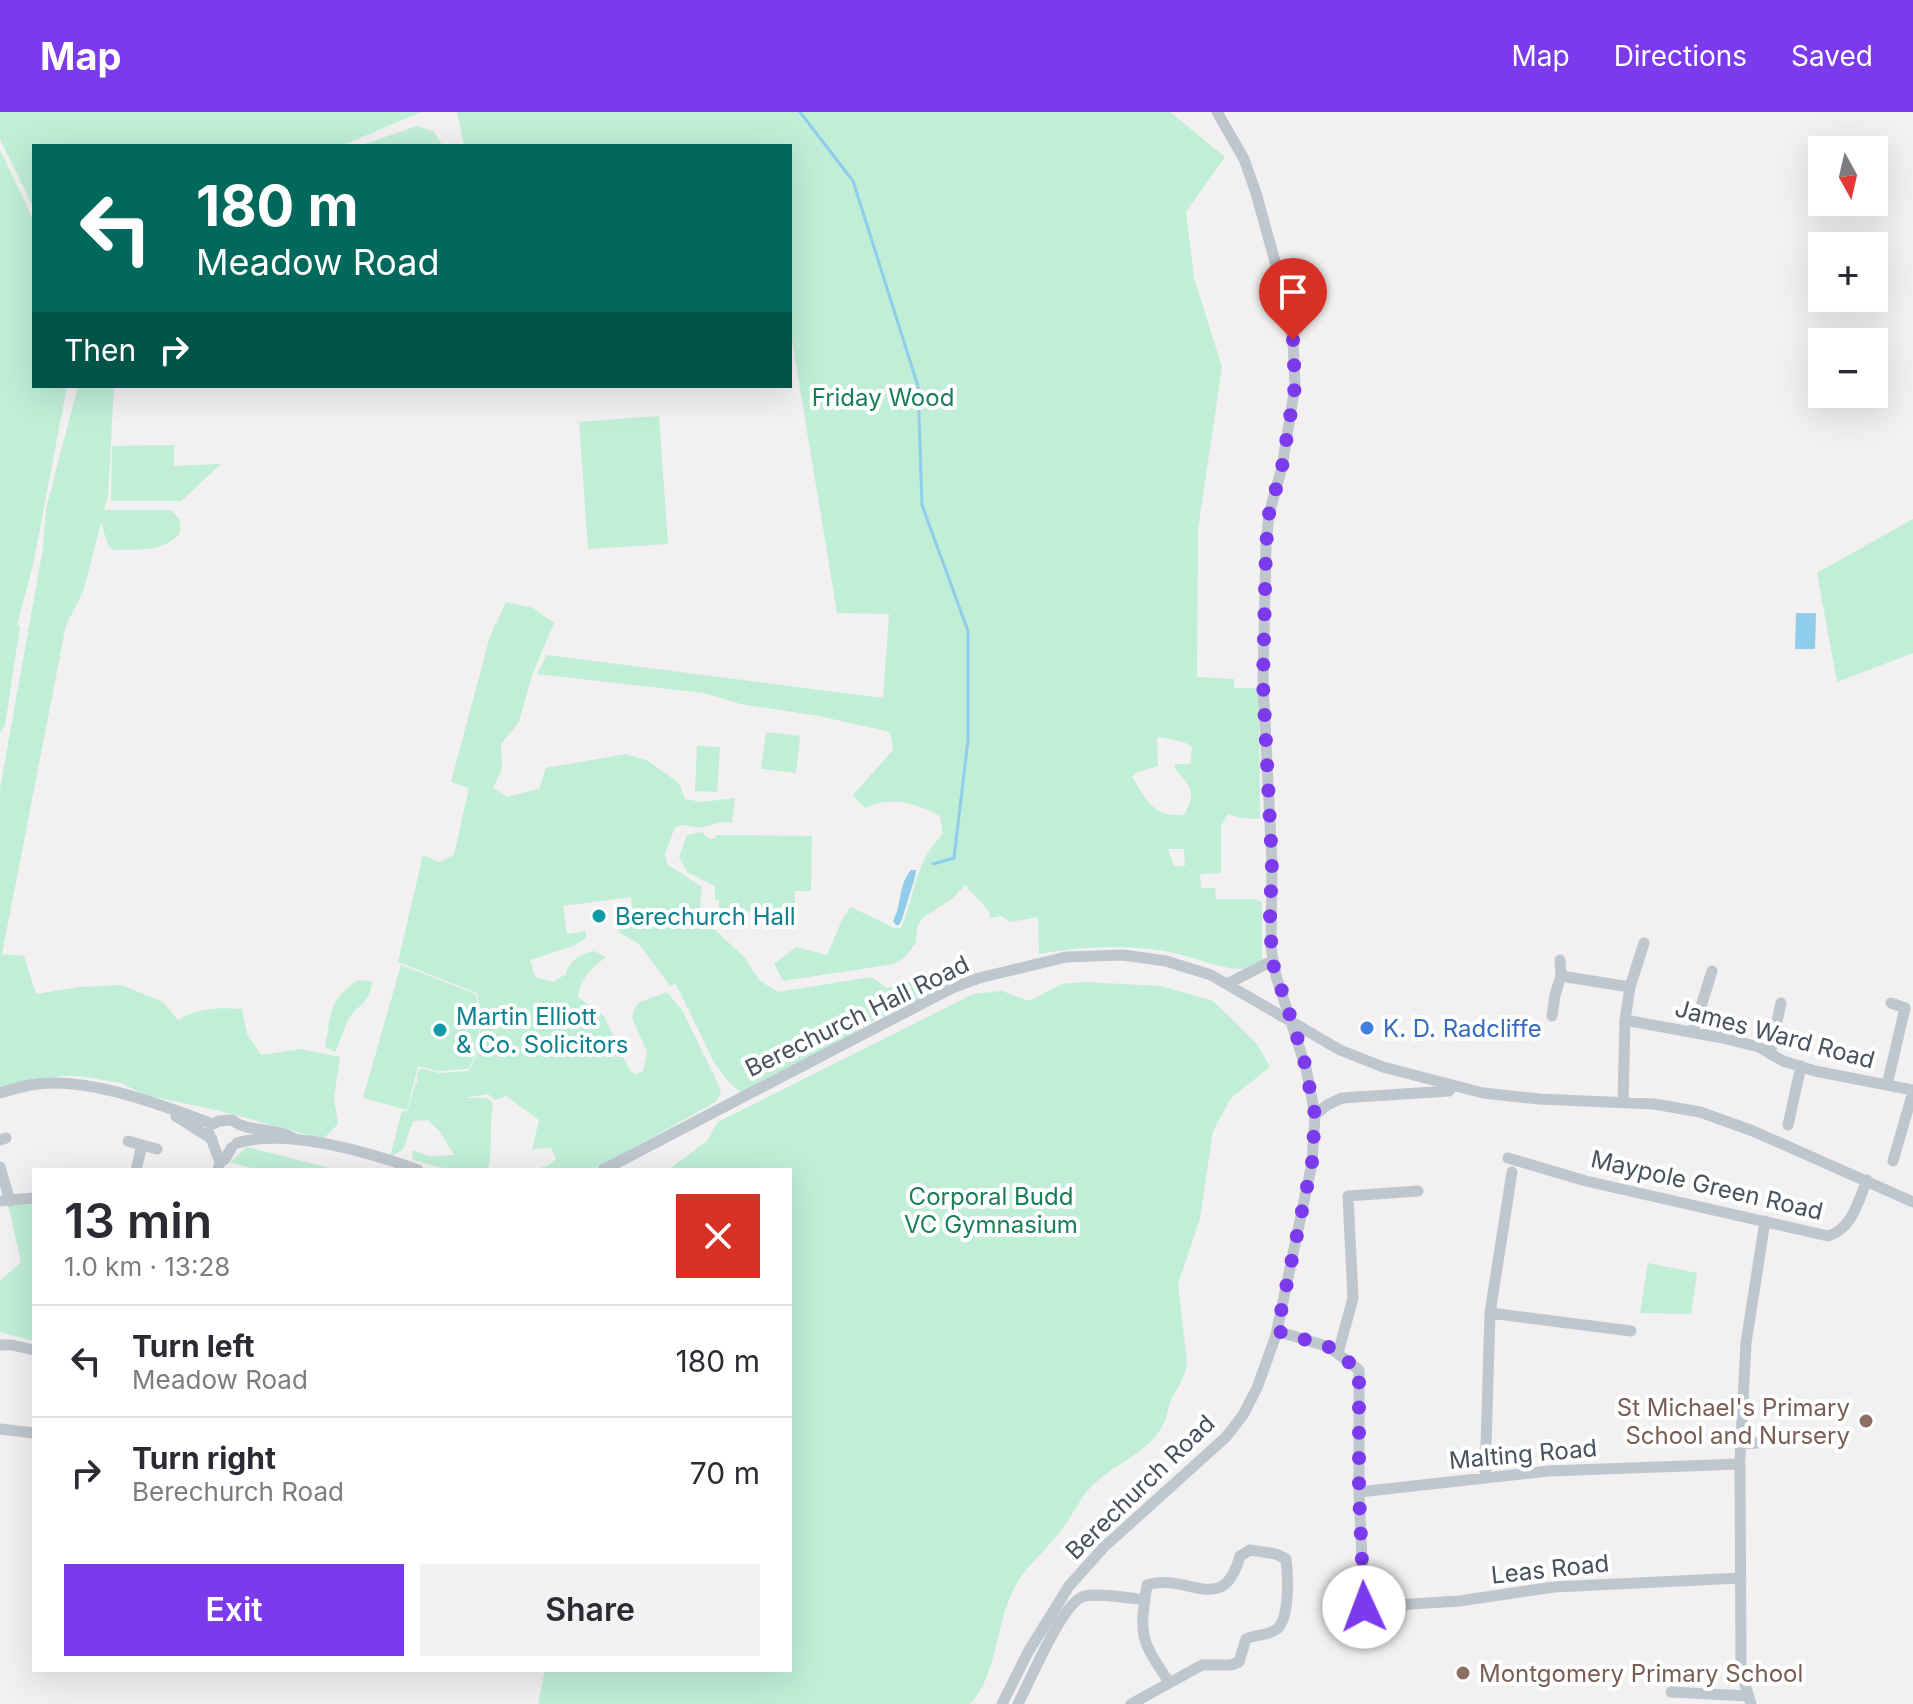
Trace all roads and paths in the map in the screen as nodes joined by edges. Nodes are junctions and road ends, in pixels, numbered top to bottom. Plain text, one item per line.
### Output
1 (1217, 112) edge
2 (1644, 943) dead end
3 (1560, 960) dead end
4 (1272, 961) junction
5 (1712, 971) dead end
6 (1561, 976) junction
7 (1227, 984) junction
8 (1630, 987) junction
9 (1781, 1003) dead end
10 (1891, 1003) dead end
11 (1909, 1008) edge
12 (1552, 1016) dead end
13 (1625, 1020) junction
14 (1292, 1023) junction
15 (1693, 1032) junction
16 (1317, 1037) junction
17 (1770, 1054) junction
18 (1303, 1055) junction
19 (1801, 1066) junction
20 (1887, 1085) junction
21 (1452, 1087) junction
22 (1913, 1091) edge
23 (0, 1093) edge
24 (1623, 1102) junction
25 (170, 1110) junction
26 (1315, 1115) junction
27 (213, 1124) junction
28 (237, 1125) junction
29 (1788, 1125) dead end
30 (293, 1138) junction
31 (128, 1141) dead end
32 (214, 1143) junction
33 (142, 1145) junction
34 (234, 1145) junction
35 (157, 1149) dead end
36 (1508, 1158) dead end
37 (1893, 1161) dead end
38 (219, 1166) edge
39 (0, 1167) edge
40 (136, 1168) edge
41 (413, 1168) edge
42 (607, 1168) edge
43 (1512, 1172) dead end
44 (1867, 1180) junction
45 (1418, 1191) dead end
46 (32, 1198) edge
47 (5, 1201) edge
48 (1913, 1202) edge
49 (1765, 1221) junction
50 (1490, 1313) junction
51 (1277, 1331) junction
52 (1631, 1331) dead end
53 (0, 1345) edge
54 (32, 1350) edge
55 (1338, 1353) junction
56 (0, 1429) edge
57 (32, 1433) edge
58 (1757, 1443) dead end
59 (1741, 1444) junction
60 (1740, 1462) junction
61 (1485, 1478) junction
62 (1359, 1492) junction
63 (1741, 1578) junction
64 (1145, 1600) junction
65 (1169, 1682) junction
66 (1671, 1692) dead end
67 (1749, 1700) edge
68 (1002, 1704) edge
69 (1018, 1704) edge
70 (1131, 1704) edge

1 - 4 street, Berechurch Road
2 - 8 street
3 - 6 street
4 - 7 street
4 - 14 street, Berechurch Road
5 - 15 street
6 - 8 street
6 - 12 street
7 - 14 street, Berechurch Hall Road
7 - 42 street, Berechurch Hall Road
8 - 13 street
9 - 17 street
10 - 11 street
11 - 20 street
13 - 15 street, James Ward Road
13 - 24 street
14 - 16 street, Berechurch Hall Road
14 - 18 street, Berechurch Road
15 - 17 street, James Ward Road
16 - 18 street
16 - 21 street, Berechurch Hall Road
17 - 19 street, James Ward Road
18 - 26 street, Berechurch Road
19 - 20 street, James Ward Road
19 - 29 street
20 - 22 street, James Ward Road
21 - 24 street, Berechurch Hall Road
21 - 26 street
22 - 37 street
23 - 25 street
24 - 44 street, Berechurch Hall Road
25 - 27 street
25 - 32 street
26 - 51 street, Berechurch Road
27 - 28 street
27 - 32 street
28 - 30 street
28 - 34 street
30 - 34 street
30 - 41 street
31 - 33 street
32 - 34 street
32 - 38 street
33 - 35 street
33 - 40 street
34 - 38 street
36 - 49 street, Maypole Green Road
39 - 47 street
43 - 50 street
44 - 48 street, Berechurch Hall Road
44 - 49 street, Maypole Green Road
45 - 55 street
46 - 47 street
49 - 59 street
50 - 52 street
50 - 61 street
51 - 55 street
51 - 68 street, Berechurch Road
53 - 54 street
55 - 62 street
56 - 57 street
58 - 59 street
59 - 60 street
60 - 61 street, Malting Road
60 - 63 street
61 - 62 street, Malting Road
62 - 63 street, Leas Road
63 - 67 street
64 - 65 street
64 - 65 street
64 - 69 street
65 - 70 street
66 - 67 street

